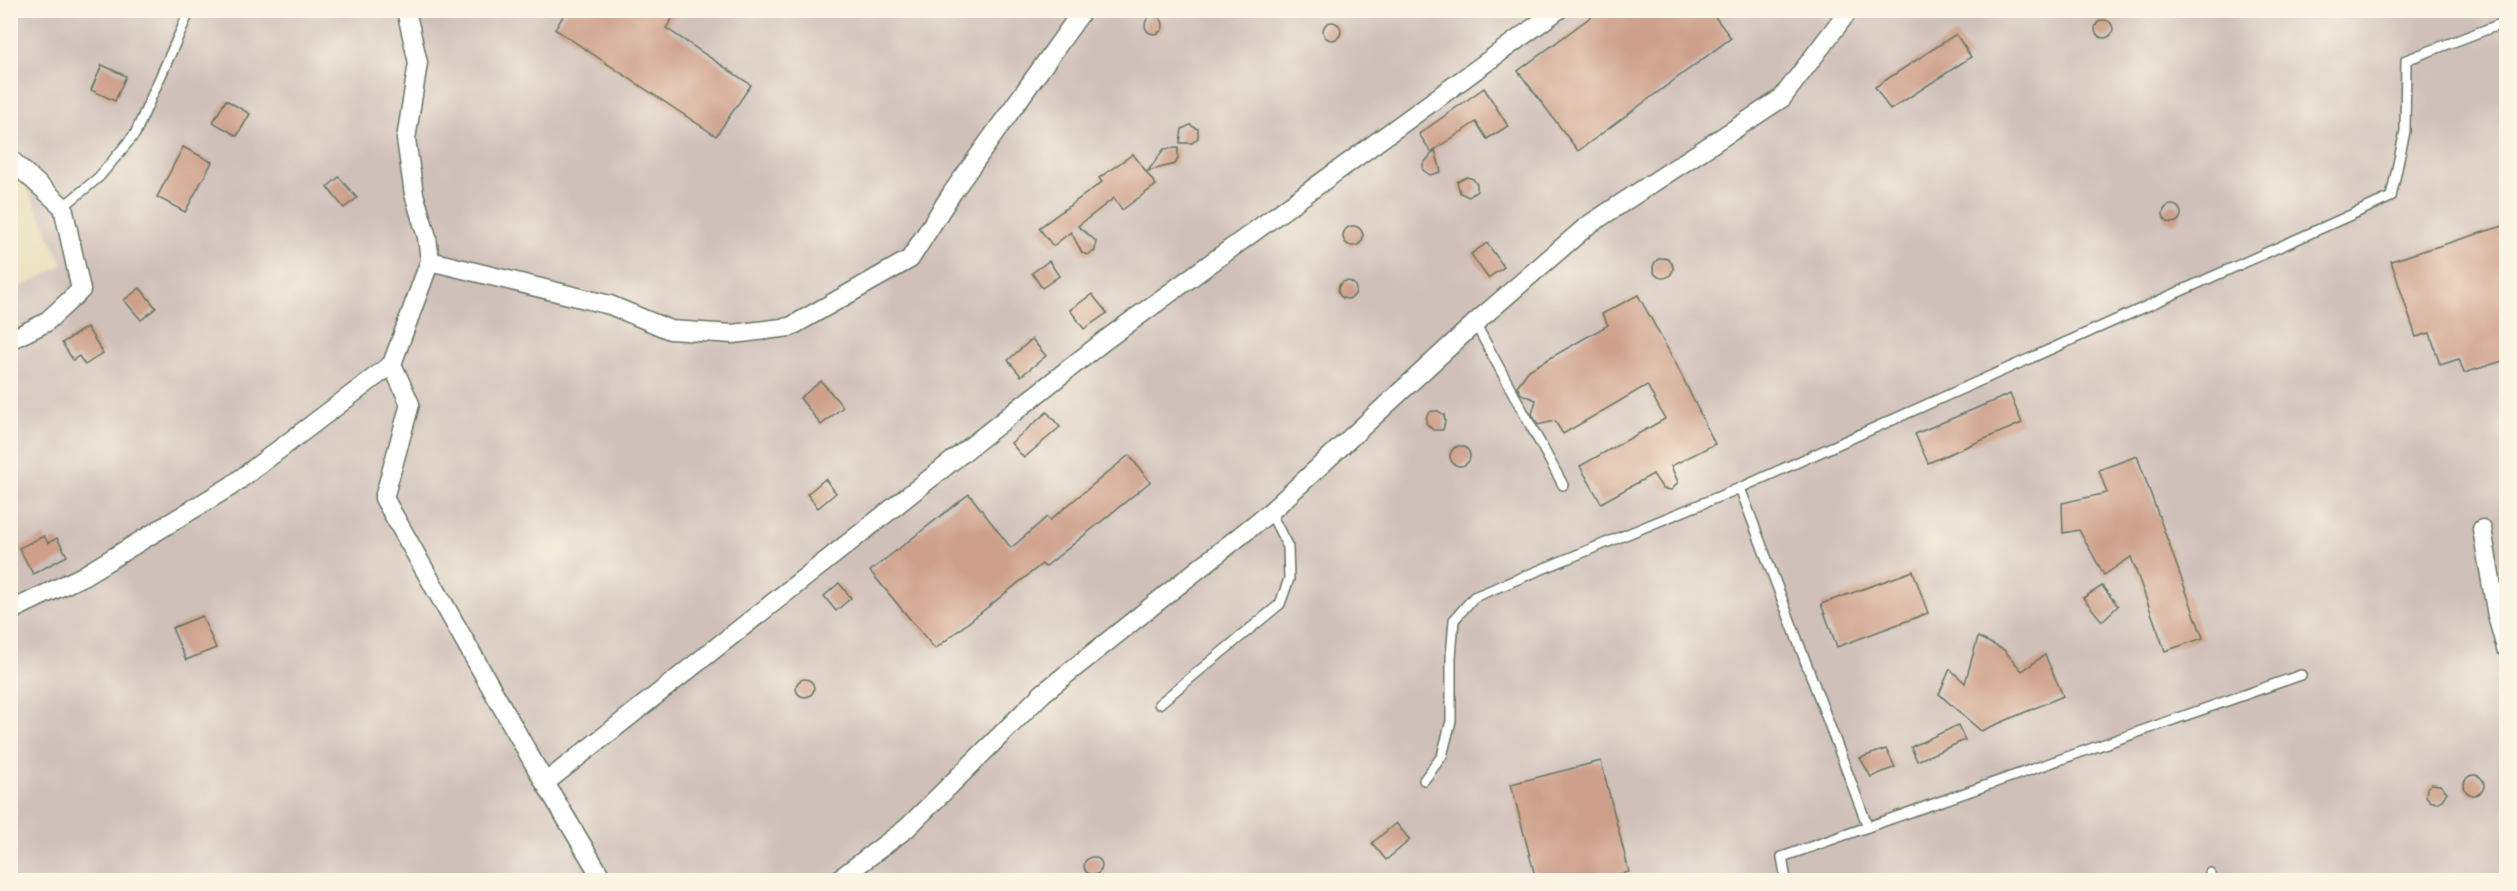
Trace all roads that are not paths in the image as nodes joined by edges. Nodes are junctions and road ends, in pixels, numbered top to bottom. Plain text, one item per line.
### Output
1 (190, 10) edge
2 (406, 10) edge
3 (1083, 10) edge
4 (1558, 10) edge
5 (1849, 10) edge
6 (2506, 22) edge
7 (10, 159) edge
8 (63, 207) junction
9 (430, 261) junction
10 (1475, 323) junction
11 (10, 340) edge
12 (392, 363) junction
13 (1563, 485) dead end
14 (1740, 488) junction
15 (1270, 512) junction
16 (2482, 529) dead end
17 (10, 611) edge
18 (2506, 648) edge
19 (2301, 675) dead end
20 (1159, 704) dead end
21 (1424, 780) dead end
22 (545, 783) junction
23 (1868, 827) junction
24 (603, 880) edge
25 (838, 880) edge
26 (1786, 880) edge

1 - 8 lane
2 - 9 street
3 - 9 street
4 - 22 street
5 - 10 street
6 - 14 lane
7 - 8 street
8 - 11 street
9 - 12 street
10 - 13 lane
10 - 15 street
12 - 17 street
12 - 22 street
14 - 21 lane
14 - 23 lane
15 - 20 lane
15 - 25 street
16 - 18 street
19 - 23 lane
22 - 24 street
23 - 26 lane

